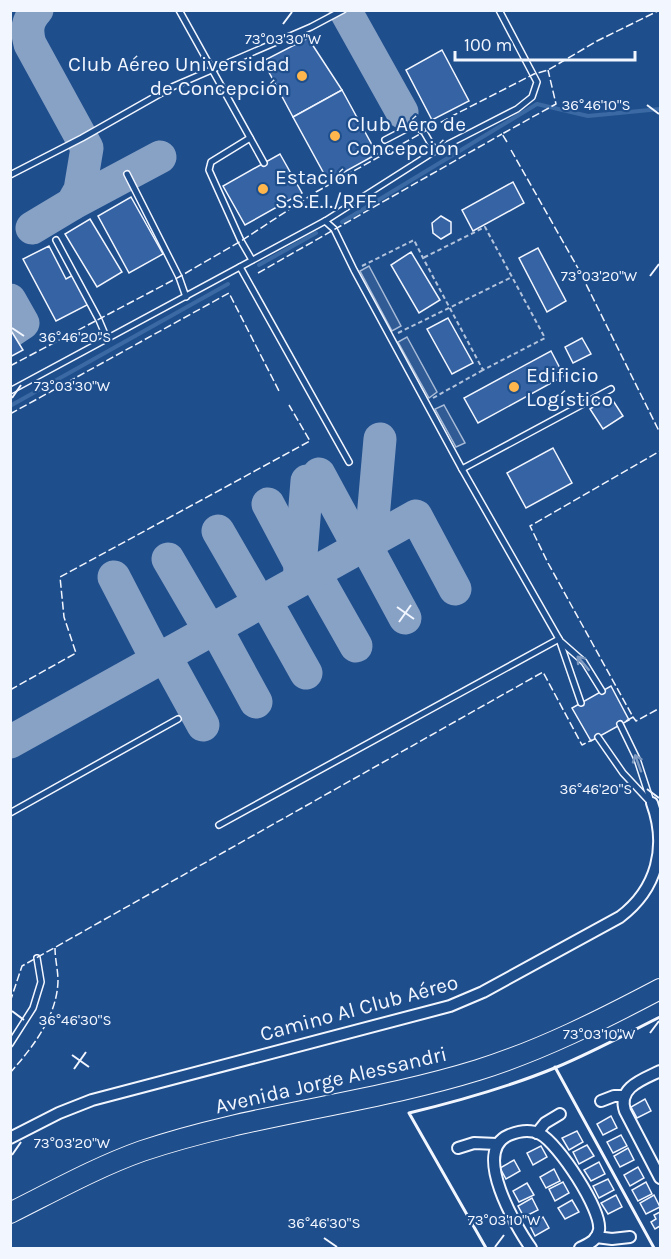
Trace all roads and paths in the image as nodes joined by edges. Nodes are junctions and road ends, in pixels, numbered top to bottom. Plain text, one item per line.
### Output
1 (179, 10) edge
2 (343, 10) edge
3 (499, 10) edge
4 (211, 69) junction
5 (250, 138) junction
6 (384, 140) dead end
7 (435, 151) junction
8 (264, 163) dead end
9 (127, 174) dead end
10 (10, 175) edge
11 (326, 221) junction
12 (56, 240) dead end
13 (423, 258) junction
14 (252, 260) junction
15 (240, 267) junction
16 (354, 270) junction
17 (512, 277) junction
18 (186, 297) junction
19 (450, 308) junction
20 (390, 337) junction
21 (107, 339) junction
22 (483, 370) junction
23 (610, 389) dead end
24 (10, 391) edge
25 (426, 402) junction
26 (349, 462) dead end
27 (462, 469) junction
28 (559, 639) junction
29 (602, 691) dead end
30 (580, 703) dead end
31 (178, 720) dead end
32 (620, 724) dead end
33 (598, 737) dead end
34 (652, 803) junction
35 (10, 813) edge
36 (219, 825) dead end
37 (37, 958) dead end
38 (660, 989) edge
39 (10, 1044) edge
40 (660, 1071) edge
41 (624, 1096) junction
42 (601, 1101) dead end
43 (560, 1114) dead end
44 (537, 1132) junction
45 (10, 1138) edge
46 (497, 1144) junction
47 (458, 1149) dead end
48 (660, 1178) edge
49 (10, 1213) edge
50 (596, 1237) junction
51 (630, 1237) dead end
52 (531, 1248) edge
53 (580, 1248) edge

1 - 4 lane
2 - 4 lane
3 - 7 lane
4 - 5 lane
4 - 10 lane
5 - 8 lane
5 - 14 lane
6 - 7 lane
7 - 11 lane
9 - 18 lane
11 - 14 lane
11 - 16 lane
12 - 21 lane
13 - 16 path
13 - 17 path
13 - 19 path
14 - 15 lane
15 - 18 lane
15 - 26 lane
16 - 20 lane
17 - 19 path
17 - 22 path
18 - 21 lane
19 - 20 path
19 - 22 path
20 - 25 lane
21 - 24 lane
22 - 25 path
23 - 27 lane
25 - 27 lane
27 - 28 lane
29 -> 28 lane
28 - 30 lane
28 - 36 lane
31 - 35 lane
34 -> 32 lane, Camino Al Club Aéreo
33 - 34 lane
34 - 45 street, Camino Al Club Aéreo
37 - 39 lane
38 - 49 highway, Avenida Jorge Alessandri
40 - 41 street
41 - 42 street
41 - 48 street
43 - 44 street
44 - 46 street
44 - 50 street
46 - 47 street
46 - 52 street
50 - 51 street
50 - 53 street

